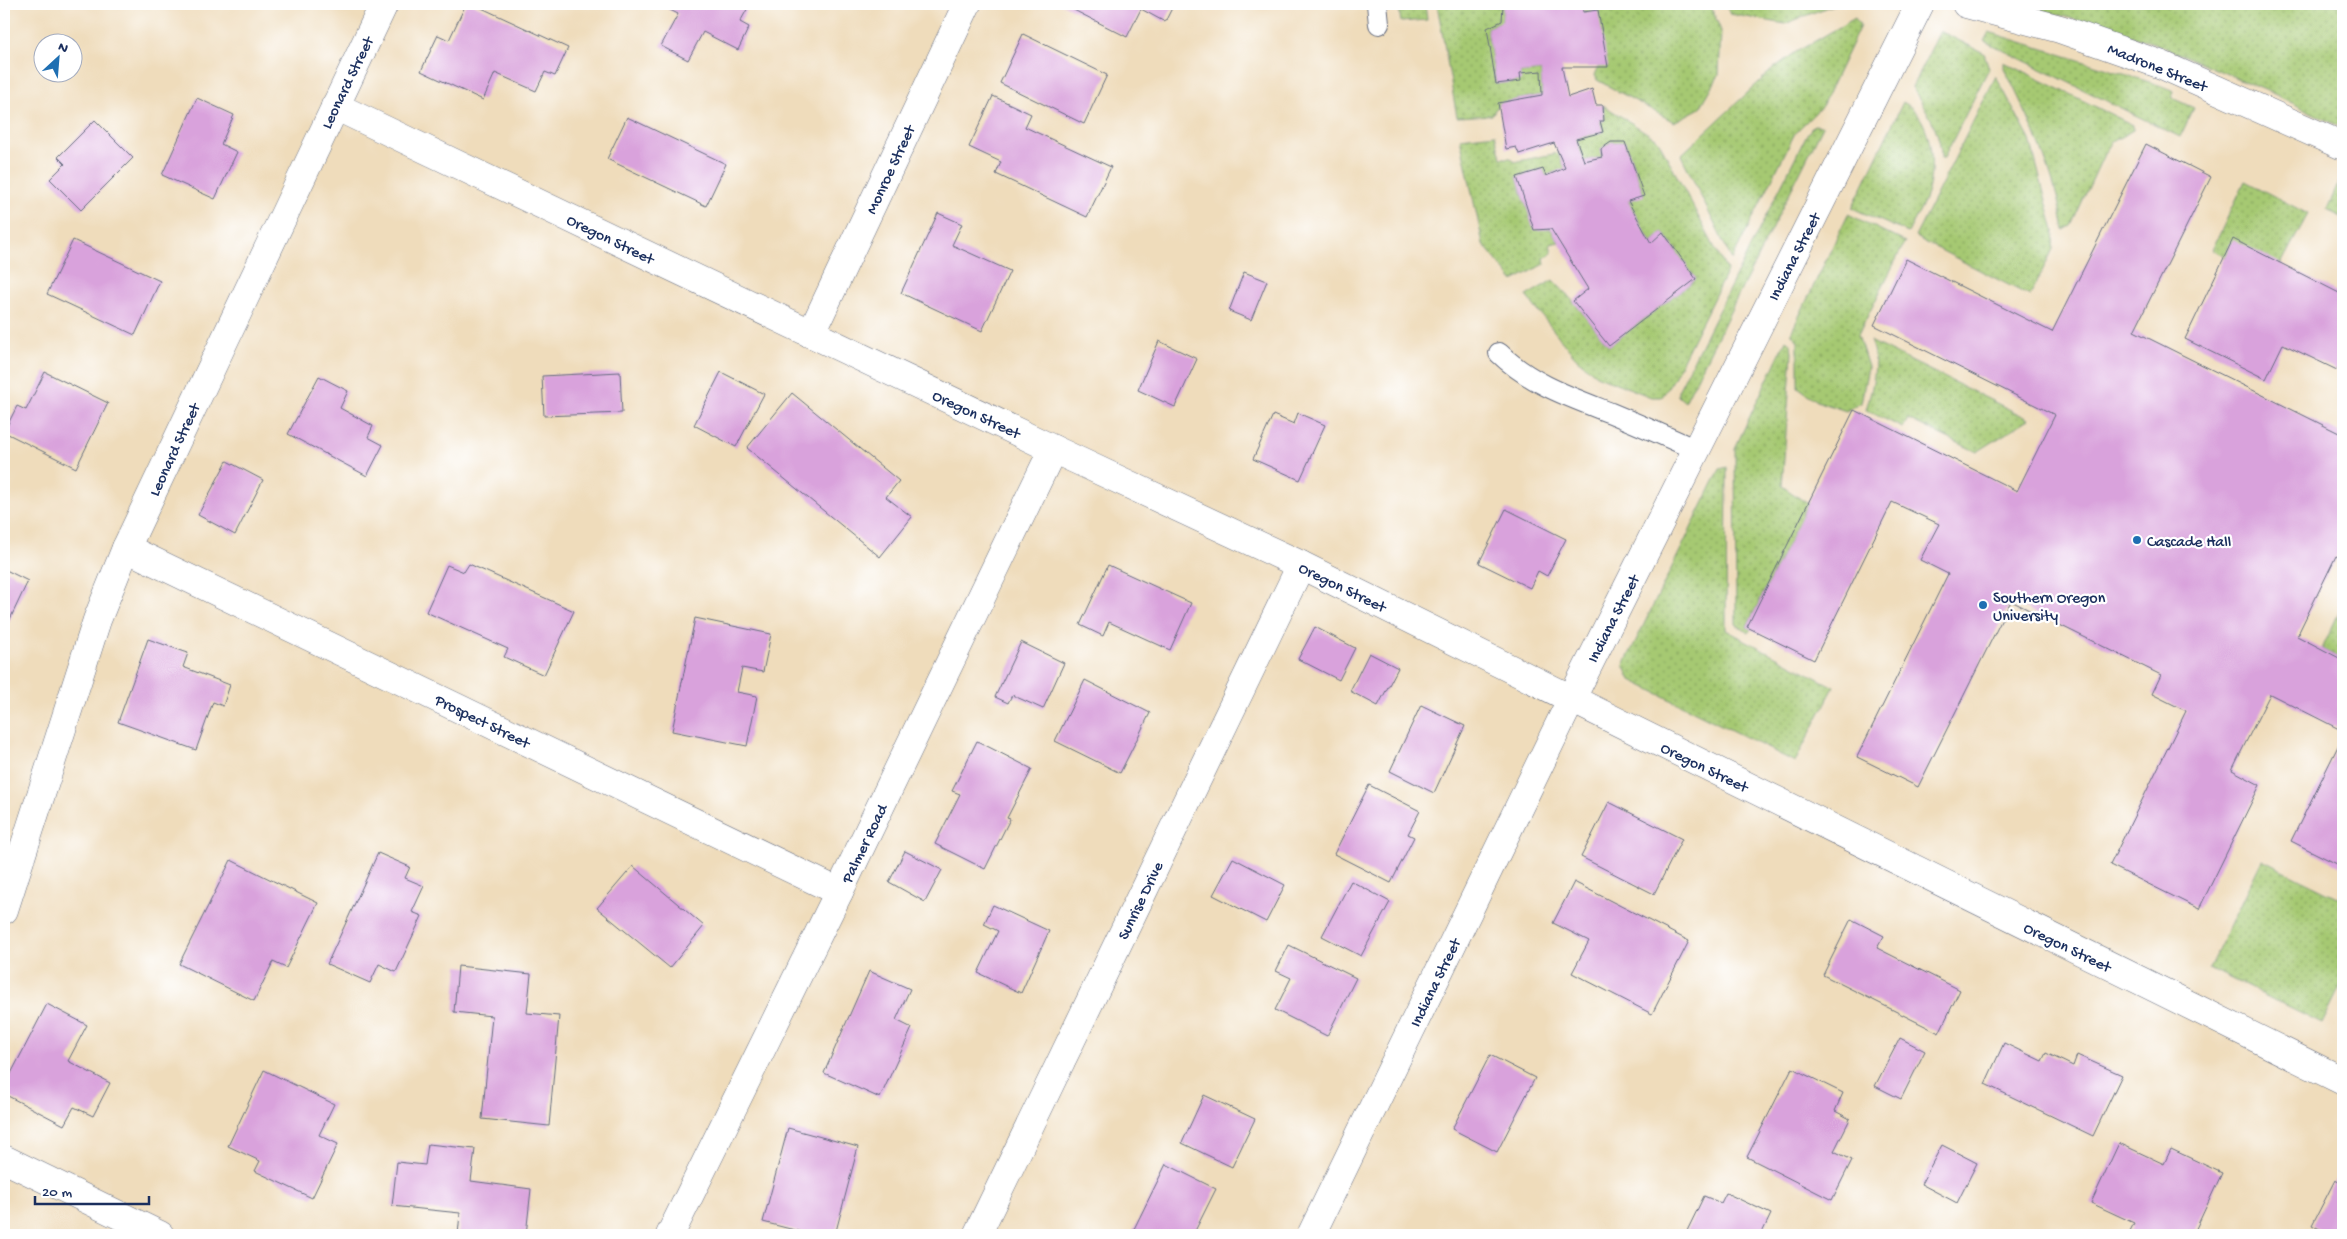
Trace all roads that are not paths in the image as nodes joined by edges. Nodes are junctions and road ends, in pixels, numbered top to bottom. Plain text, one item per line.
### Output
1 (384, 4) edge
2 (967, 4) edge
3 (1378, 4) edge
4 (1920, 4) edge
5 (1966, 4) edge
6 (1379, 24) dead end
7 (335, 106) junction
8 (2343, 146) edge
9 (810, 334) junction
10 (1499, 354) dead end
11 (1053, 449) junction
12 (1696, 450) junction
13 (126, 548) junction
14 (1301, 565) junction
15 (1571, 700) junction
16 (839, 892) junction
17 (4, 910) edge
18 (2343, 1081) edge
19 (4, 1159) edge
20 (160, 1235) edge
21 (670, 1235) edge
22 (977, 1235) edge
23 (1311, 1235) edge

1 - 7 street, Leonard Street
2 - 9 street, Monroe Street
3 - 6 lane
4 - 12 street, Indiana Street
5 - 8 street, Madrone Street
7 - 9 street, Oregon Street
7 - 13 street, Leonard Street
9 - 11 street, Oregon Street
10 - 12 lane
11 - 14 street, Oregon Street
11 - 16 street, Palmer Road
12 - 15 street, Indiana Street
13 - 16 street, Prospect Street
13 - 17 street, Leonard Street
14 - 15 street, Oregon Street
14 - 22 street, Sunrise Drive
15 - 18 street, Oregon Street
15 - 23 street, Indiana Street
16 - 21 street, Palmer Road
19 - 20 street

